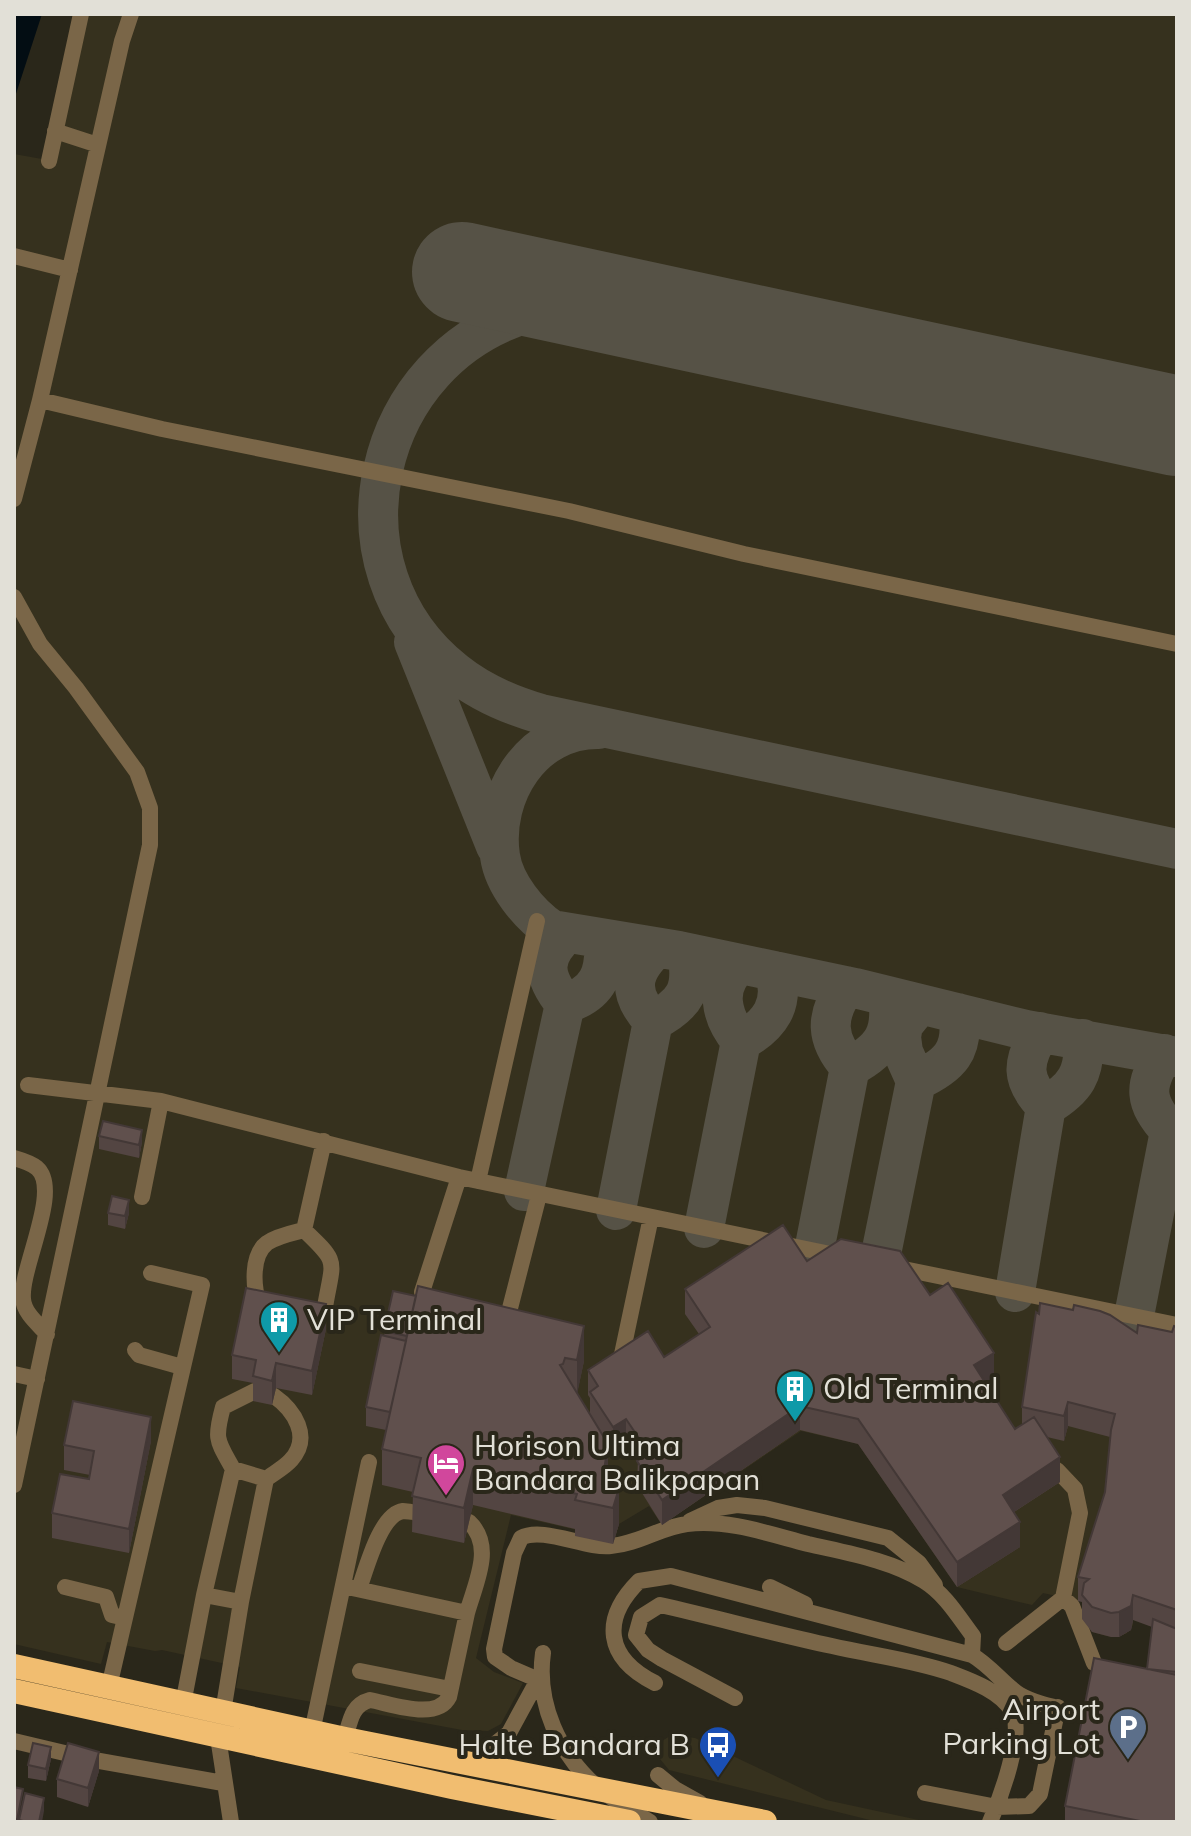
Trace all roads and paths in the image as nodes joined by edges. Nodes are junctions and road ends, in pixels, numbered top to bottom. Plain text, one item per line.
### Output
1 (81, 14) edge
2 (131, 14) edge
3 (55, 131) junction
4 (98, 145) junction
5 (49, 161) dead end
6 (14, 256) edge
7 (70, 270) junction
8 (40, 400) junction
9 (14, 499) edge
10 (14, 597) edge
11 (1177, 644) edge
12 (537, 921) dead end
13 (28, 1085) dead end
14 (99, 1093) junction
15 (161, 1101) junction
16 (324, 1141) junction
17 (14, 1158) edge
18 (459, 1177) junction
19 (478, 1181) junction
20 (539, 1195) junction
21 (142, 1197) dead end
22 (651, 1217) junction
23 (304, 1230) junction
24 (853, 1259) edge
25 (879, 1264) edge
26 (151, 1273) dead end
27 (422, 1292) edge
28 (508, 1316) edge
29 (1177, 1325) edge
30 (47, 1334) junction
31 (135, 1350) dead end
32 (621, 1359) edge
33 (182, 1367) junction
34 (14, 1374) edge
35 (37, 1379) junction
36 (255, 1391) edge
37 (274, 1396) edge
38 (369, 1462) dead end
39 (233, 1469) junction
40 (1057, 1470) edge
41 (266, 1479) junction
42 (14, 1485) edge
43 (416, 1513) edge
44 (469, 1522) edge
45 (685, 1524) junction
46 (65, 1587) dead end
47 (770, 1587) dead end
48 (351, 1588) junction
49 (940, 1592) junction
50 (204, 1595) junction
51 (1063, 1598) junction
52 (241, 1602) junction
53 (467, 1613) junction
54 (125, 1618) junction
55 (838, 1620) junction
56 (1006, 1643) dead end
57 (543, 1653) dead end
58 (972, 1655) junction
59 (1094, 1663) edge
60 (14, 1666) edge
61 (360, 1671) dead end
62 (539, 1678) junction
63 (655, 1683) dead end
64 (109, 1687) junction
65 (450, 1689) junction
66 (14, 1691) edge
67 (735, 1698) dead end
68 (1028, 1698) junction
69 (1058, 1707) junction
70 (223, 1712) junction
71 (180, 1716) junction
72 (312, 1732) junction
73 (218, 1737) junction
74 (345, 1739) junction
75 (14, 1741) edge
76 (468, 1765) junction
77 (658, 1775) dead end
78 (223, 1783) junction
79 (597, 1787) junction
80 (925, 1793) dead end
81 (714, 1811) junction
82 (993, 1815) edge
83 (231, 1822) edge
84 (629, 1822) edge
85 (650, 1822) edge
86 (765, 1822) edge

1 - 3 street
2 - 4 street
3 - 4 street
3 - 5 street
4 - 7 street
6 - 7 street
7 - 8 street
8 - 9 street
8 - 11 street
10 - 14 street
12 - 19 street
13 - 14 street
14 - 15 street
14 - 30 street
15 - 16 street
15 - 21 street
16 - 18 street
16 - 23 street
17 - 30 street
18 - 19 street
18 - 27 street
19 - 20 street
20 - 22 street
20 - 28 street
22 - 24 street
22 - 32 street
23 - 23 street
25 - 29 street
26 - 33 street
30 - 35 street
31 - 33 street
33 - 54 street
34 - 35 street
35 - 42 street
36 - 39 street
37 - 41 street
38 - 48 street
39 - 41 street
39 - 50 street
40 - 51 street
41 - 52 street
43 - 48 street
44 - 53 street
45 - 49 street
45 - 49 street
45 - 62 street
46 - 54 street
47 - 55 street
48 - 53 street
48 - 72 street
49 - 58 street
50 - 52 street
50 - 71 street
51 - 56 street
51 - 59 street
52 - 70 street
53 - 65 street
54 - 64 street
55 - 58 street
55 - 63 street
57 - 62 street
58 - 68 street
60 - 64 highway
61 - 65 street
62 - 76 street
62 - 79 street
64 - 71 highway
65 - 74 street
66 - 71 highway
67 - 82 street
68 - 69 street
68 - 69 street
69 - 82 street
70 - 71 highway
70 - 72 highway
70 - 73 highway
71 - 73 highway
72 - 74 highway
73 - 78 street
73 - 84 highway
74 - 76 highway
75 - 78 street
76 - 79 highway
77 - 81 street
78 - 83 street
79 - 81 highway
79 - 85 street
80 - 82 street
81 - 86 highway

